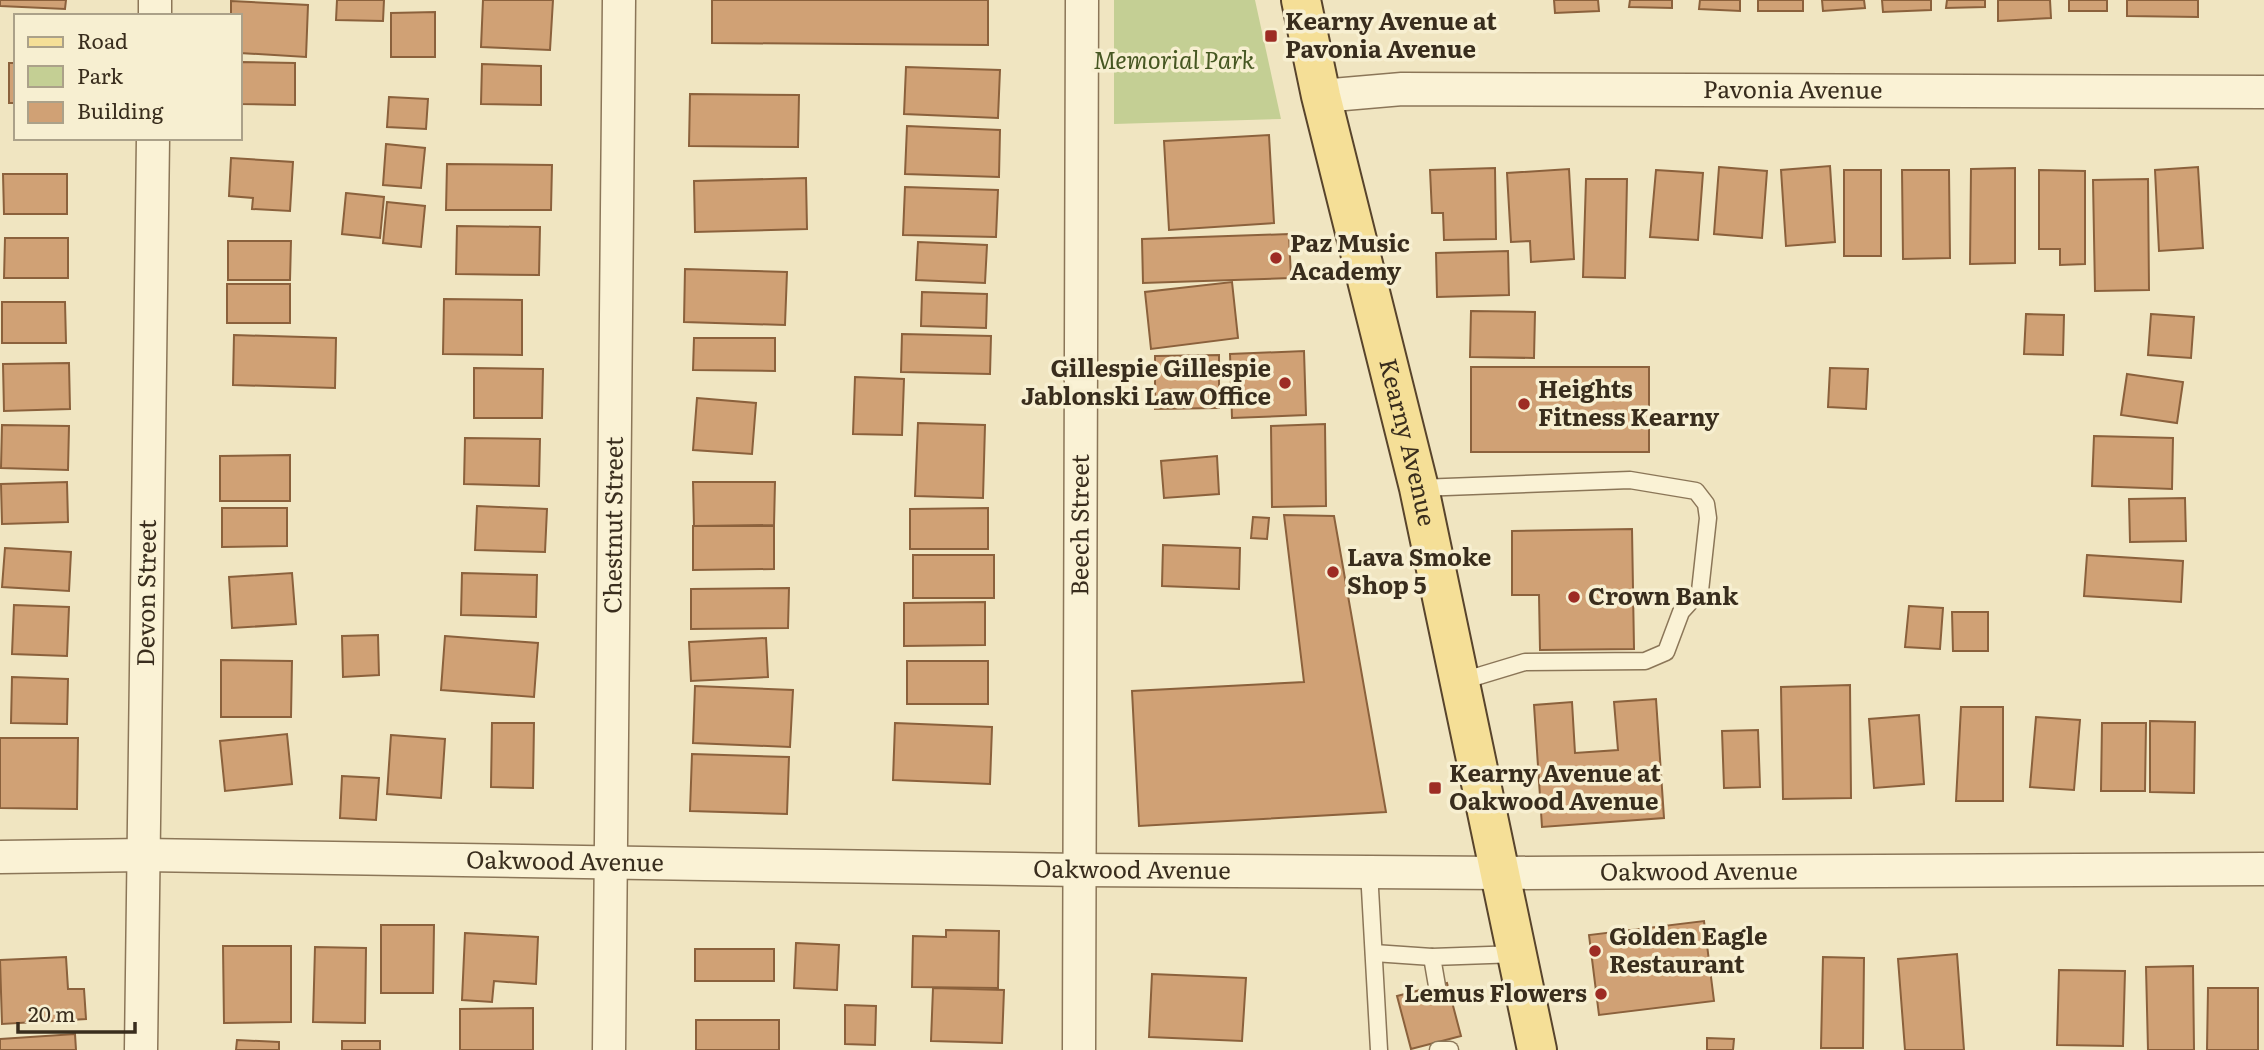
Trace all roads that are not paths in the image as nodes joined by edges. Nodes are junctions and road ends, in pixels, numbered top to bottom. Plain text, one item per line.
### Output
1 (619, 0) edge
2 (1083, 0) edge
3 (1301, 0) edge
4 (2264, 92) edge
5 (1321, 96) junction
6 (153, 140) edge
7 (1419, 488) junction
8 (1462, 681) junction
9 (144, 855) junction
10 (0, 857) edge
11 (611, 863) junction
12 (2264, 869) edge
13 (1080, 870) junction
14 (1369, 872) junction
15 (1501, 873) junction
16 (1374, 953) junction
17 (1518, 954) junction
18 (1432, 957) junction
19 (1437, 986) dead end
20 (141, 1050) edge
21 (609, 1050) edge
22 (1079, 1050) edge
23 (1379, 1050) edge
24 (1537, 1050) edge

1 - 11 street, Chestnut Street
2 - 13 street, Beech Street
3 - 5 main road, Kearny Avenue
4 - 5 street, Pavonia Avenue
5 - 7 main road, Kearny Avenue
6 - 9 street, Devon Street
7 - 8 main road, Kearny Avenue
7 - 8 lane
8 - 15 main road, Kearny Avenue
9 - 10 street, Oakwood Avenue
9 - 11 street, Oakwood Avenue
9 - 20 street, Devon Street
11 - 13 street, Oakwood Avenue
11 - 21 street, Chestnut Street
12 - 15 street, Oakwood Avenue
13 - 14 street, Oakwood Avenue
13 - 22 street, Beech Street
14 - 15 street, Oakwood Avenue
14 - 16 lane
15 - 17 main road, Kearny Avenue
16 - 18 lane
16 - 23 lane
17 - 18 lane
17 - 24 main road, Kearny Avenue
18 - 19 lane

